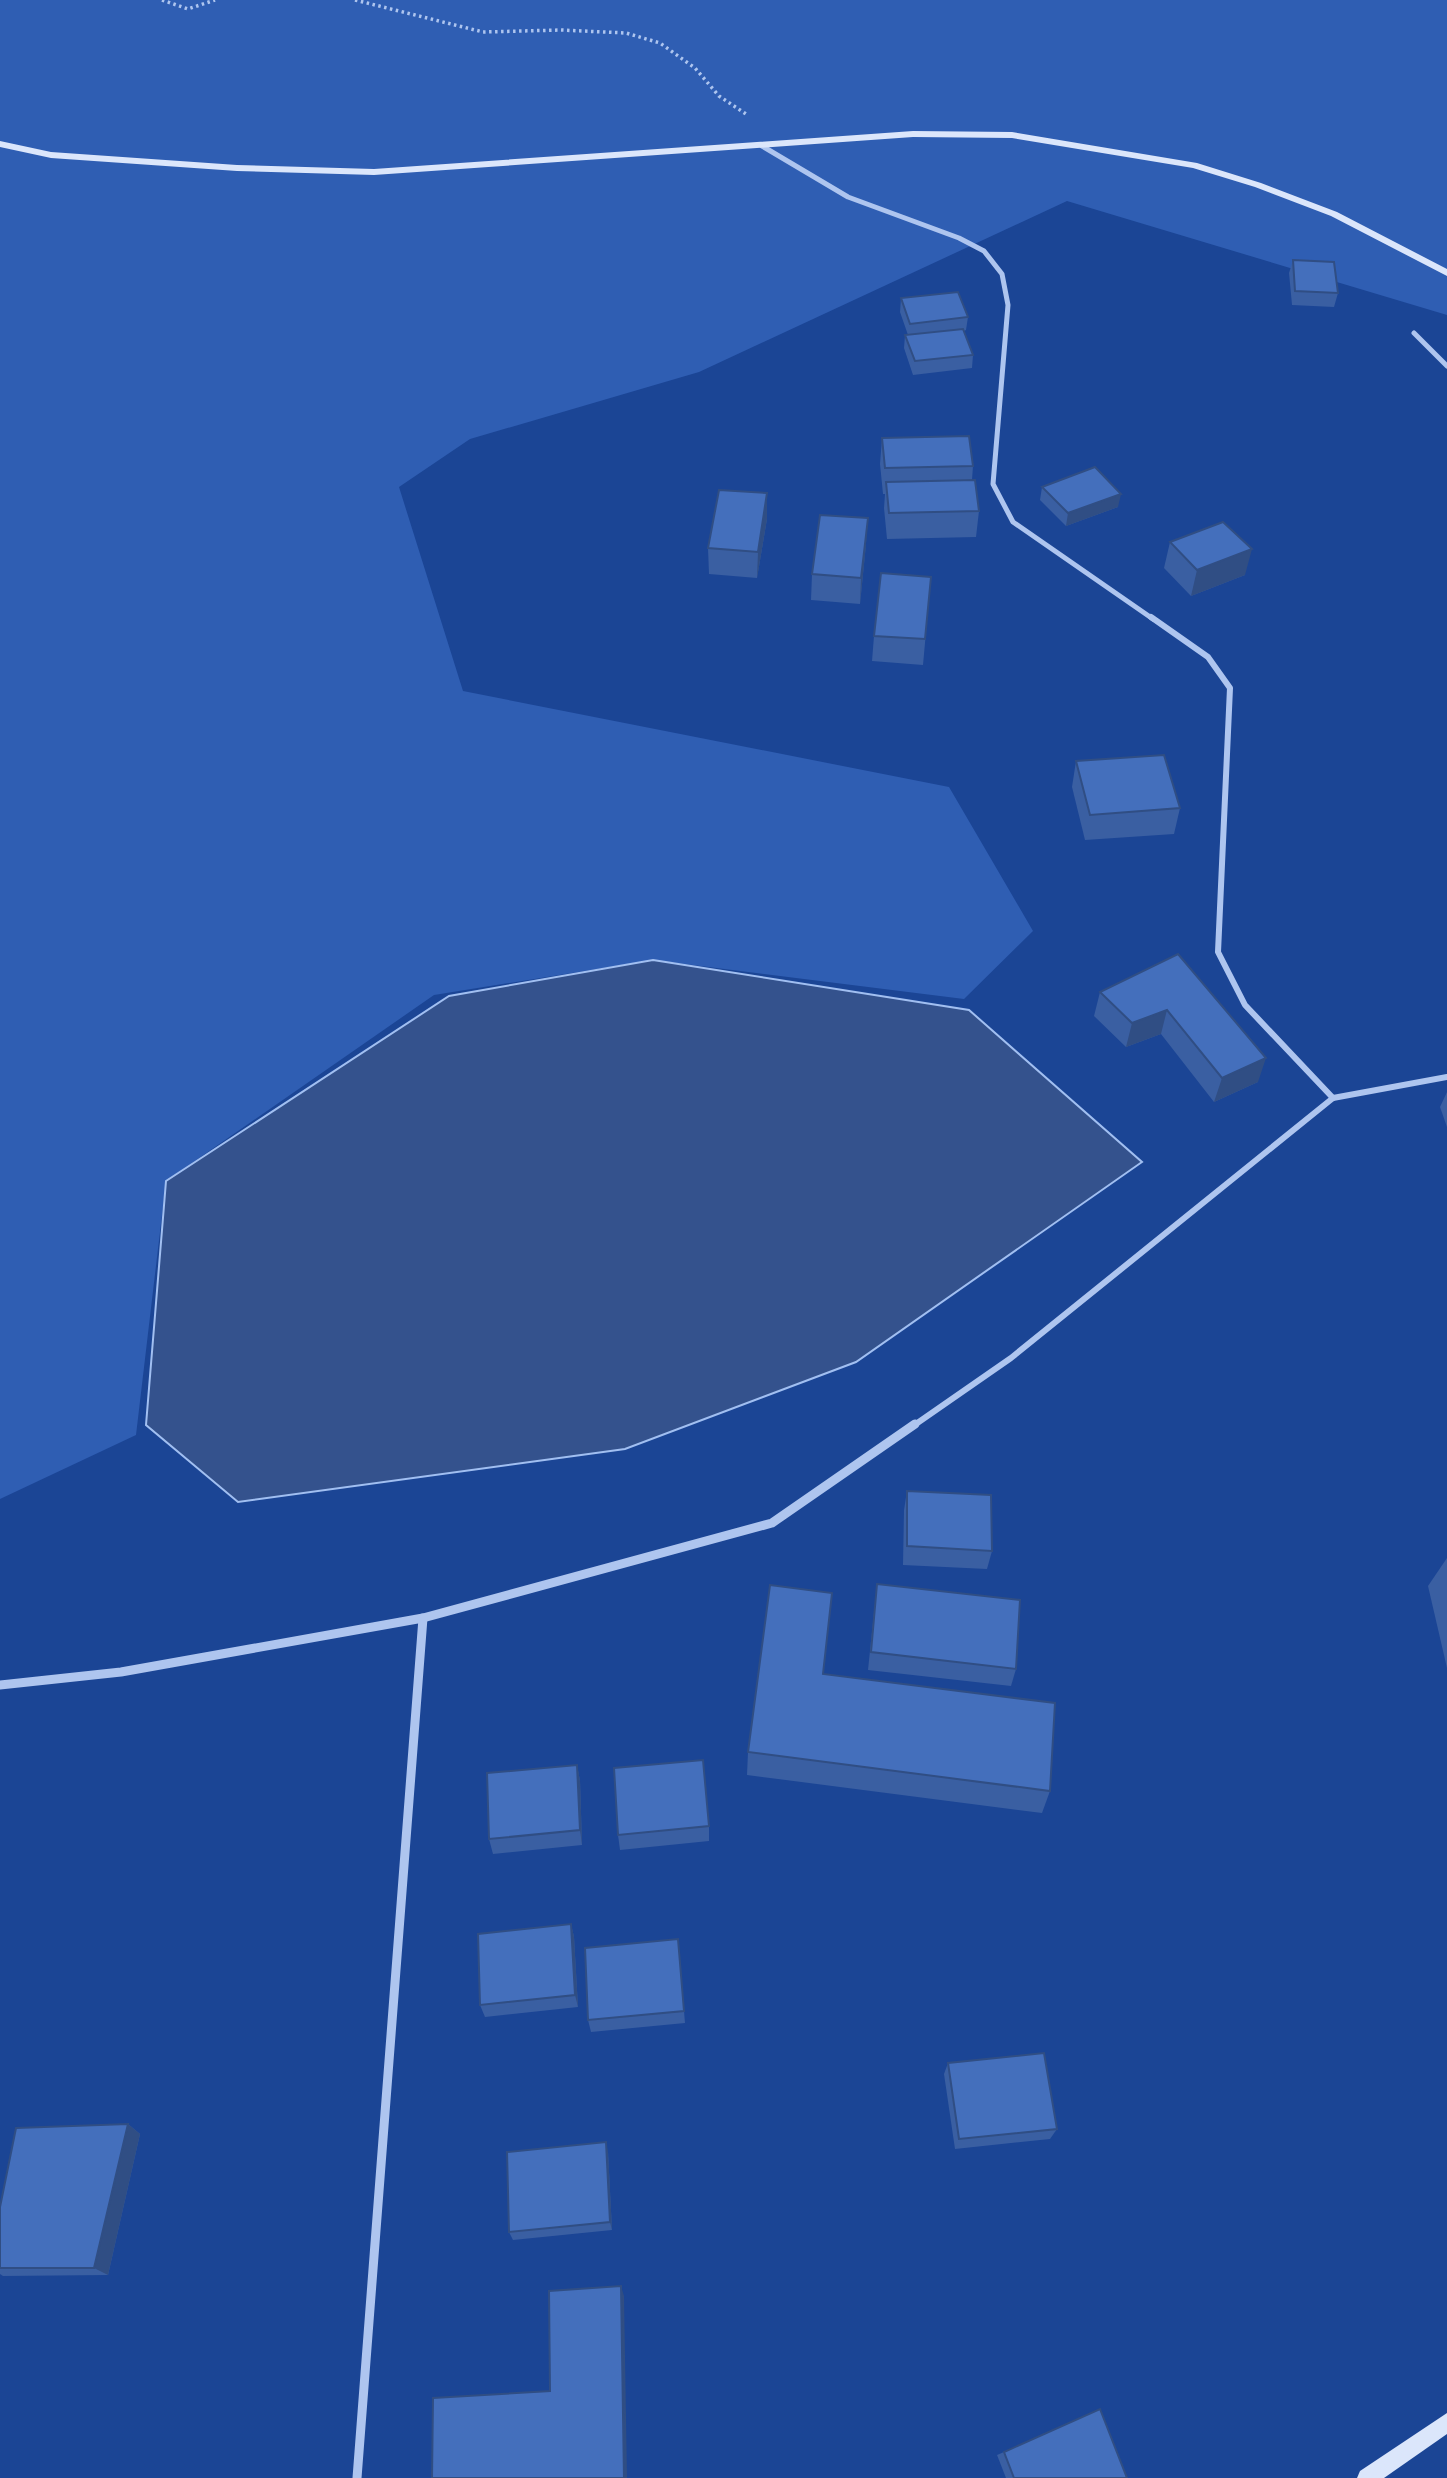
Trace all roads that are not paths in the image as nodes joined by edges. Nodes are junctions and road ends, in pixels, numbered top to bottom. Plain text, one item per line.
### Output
1 (0, 144) edge
2 (762, 146) junction
3 (1447, 273) edge
4 (1414, 333) dead end
5 (1447, 366) edge
6 (1447, 1077) edge
7 (1333, 1098) junction
8 (423, 1618) junction
9 (0, 1685) edge
10 (1447, 2423) edge
11 (357, 2478) edge
12 (1367, 2478) edge

1 - 2 street
2 - 3 street
2 - 7 street
4 - 5 street
6 - 7 street
7 - 8 street
8 - 9 street
8 - 11 street
10 - 12 street

